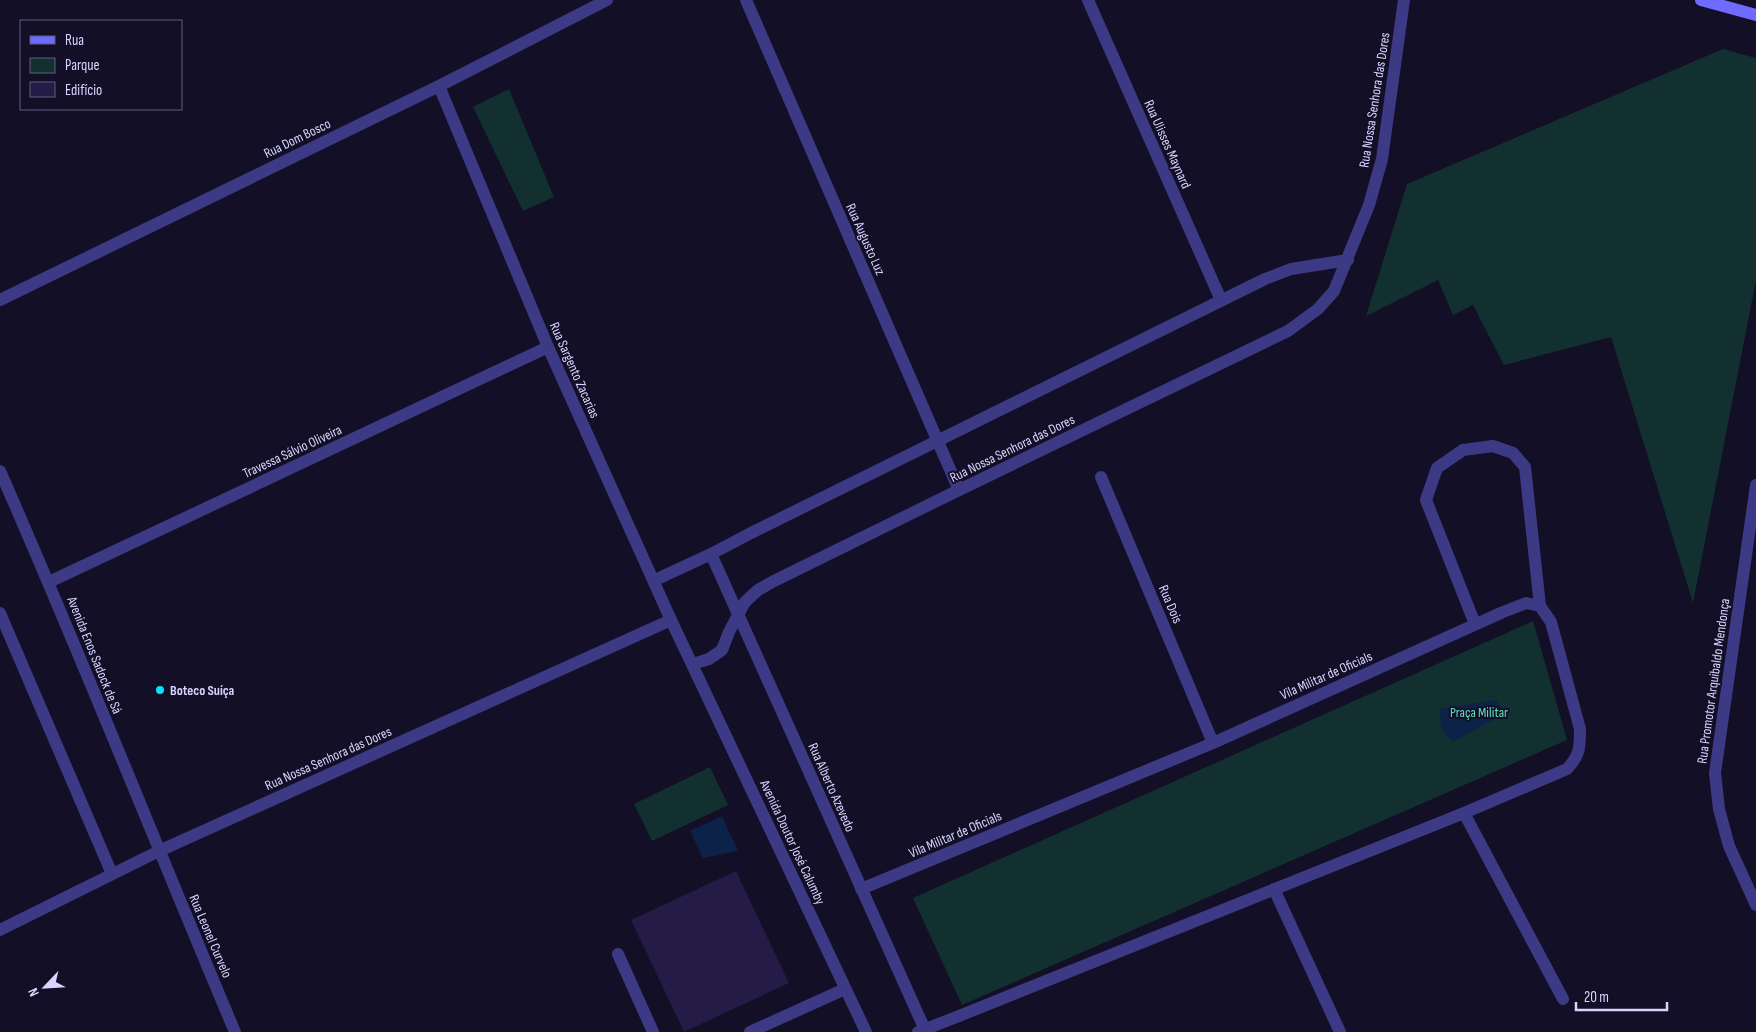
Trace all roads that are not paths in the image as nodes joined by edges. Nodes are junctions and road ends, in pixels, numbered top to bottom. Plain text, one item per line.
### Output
1 (607, 0) edge
2 (746, 0) edge
3 (1088, 0) edge
4 (1404, 0) edge
5 (1701, 0) edge
6 (1756, 15) edge
7 (439, 86) junction
8 (1348, 260) junction
9 (0, 300) edge
10 (1221, 300) junction
11 (548, 347) junction
12 (938, 442) junction
13 (0, 471) edge
14 (1100, 477) dead end
15 (1756, 485) edge
16 (959, 490) junction
17 (711, 554) junction
18 (654, 580) junction
19 (49, 582) junction
20 (1540, 606) junction
21 (0, 613) edge
22 (738, 613) junction
23 (671, 620) junction
24 (1475, 624) junction
25 (693, 664) junction
26 (1213, 743) junction
27 (1464, 812) junction
28 (159, 851) junction
29 (112, 874) junction
30 (861, 889) junction
31 (1274, 890) junction
32 (1756, 905) edge
33 (0, 930) edge
34 (618, 954) dead end
35 (845, 989) junction
36 (1563, 999) dead end
37 (923, 1031) edge
38 (235, 1032) edge
39 (653, 1032) edge
40 (750, 1032) edge
41 (866, 1032) edge
42 (1340, 1032) edge

1 - 7 street, Rua Dom Bosco
2 - 12 street, Rua Augusto Luz
3 - 10 street, Rua Ulisses Maynard
4 - 8 street, Rua Nossa Senhora das Dores
5 - 6 main road
7 - 9 street, Rua Dom Bosco
7 - 11 street, Rua Sargento Zacarias
8 - 10 street
8 - 16 street, Rua Nossa Senhora das Dores
10 - 12 street
11 - 18 street, Rua Sargento Zacarias
11 - 19 street, Travessa Sálvio Oliveira
12 - 16 street, Rua Augusto Luz
12 - 17 street
13 - 19 street, Avenida Enos Sadock de Sá
14 - 26 street, Rua Dois
15 - 32 street, Rua Promotor Arquibaldo Mendonça
16 - 22 street, Rua Nossa Senhora das Dores
17 - 18 street
17 - 22 street, Rua Alberto Azevedo
18 - 23 street, Rua Sargento Zacarias
19 - 28 street, Avenida Enos Sadock de Sá
20 - 24 street, Vila Militar de Oficials
20 - 24 street
20 - 27 street
21 - 29 street
22 - 25 street, Rua Nossa Senhora das Dores
22 - 30 street, Rua Alberto Azevedo
23 - 25 street, Rua Sargento Zacarias
23 - 28 street, Rua Nossa Senhora das Dores
24 - 26 street, Vila Militar de Oficials
25 - 35 street, Avenida Doutor José Calumby
26 - 30 street, Vila Militar de Oficials
27 - 31 street
27 - 36 street
28 - 29 street, Rua Nossa Senhora das Dores
28 - 38 street, Rua Leonel Curvelo
29 - 33 street, Rua Nossa Senhora das Dores
30 - 37 street, Rua Alberto Azevedo
31 - 37 street
31 - 42 street
34 - 39 street
35 - 40 street
35 - 41 street, Avenida Doutor José Calumby

